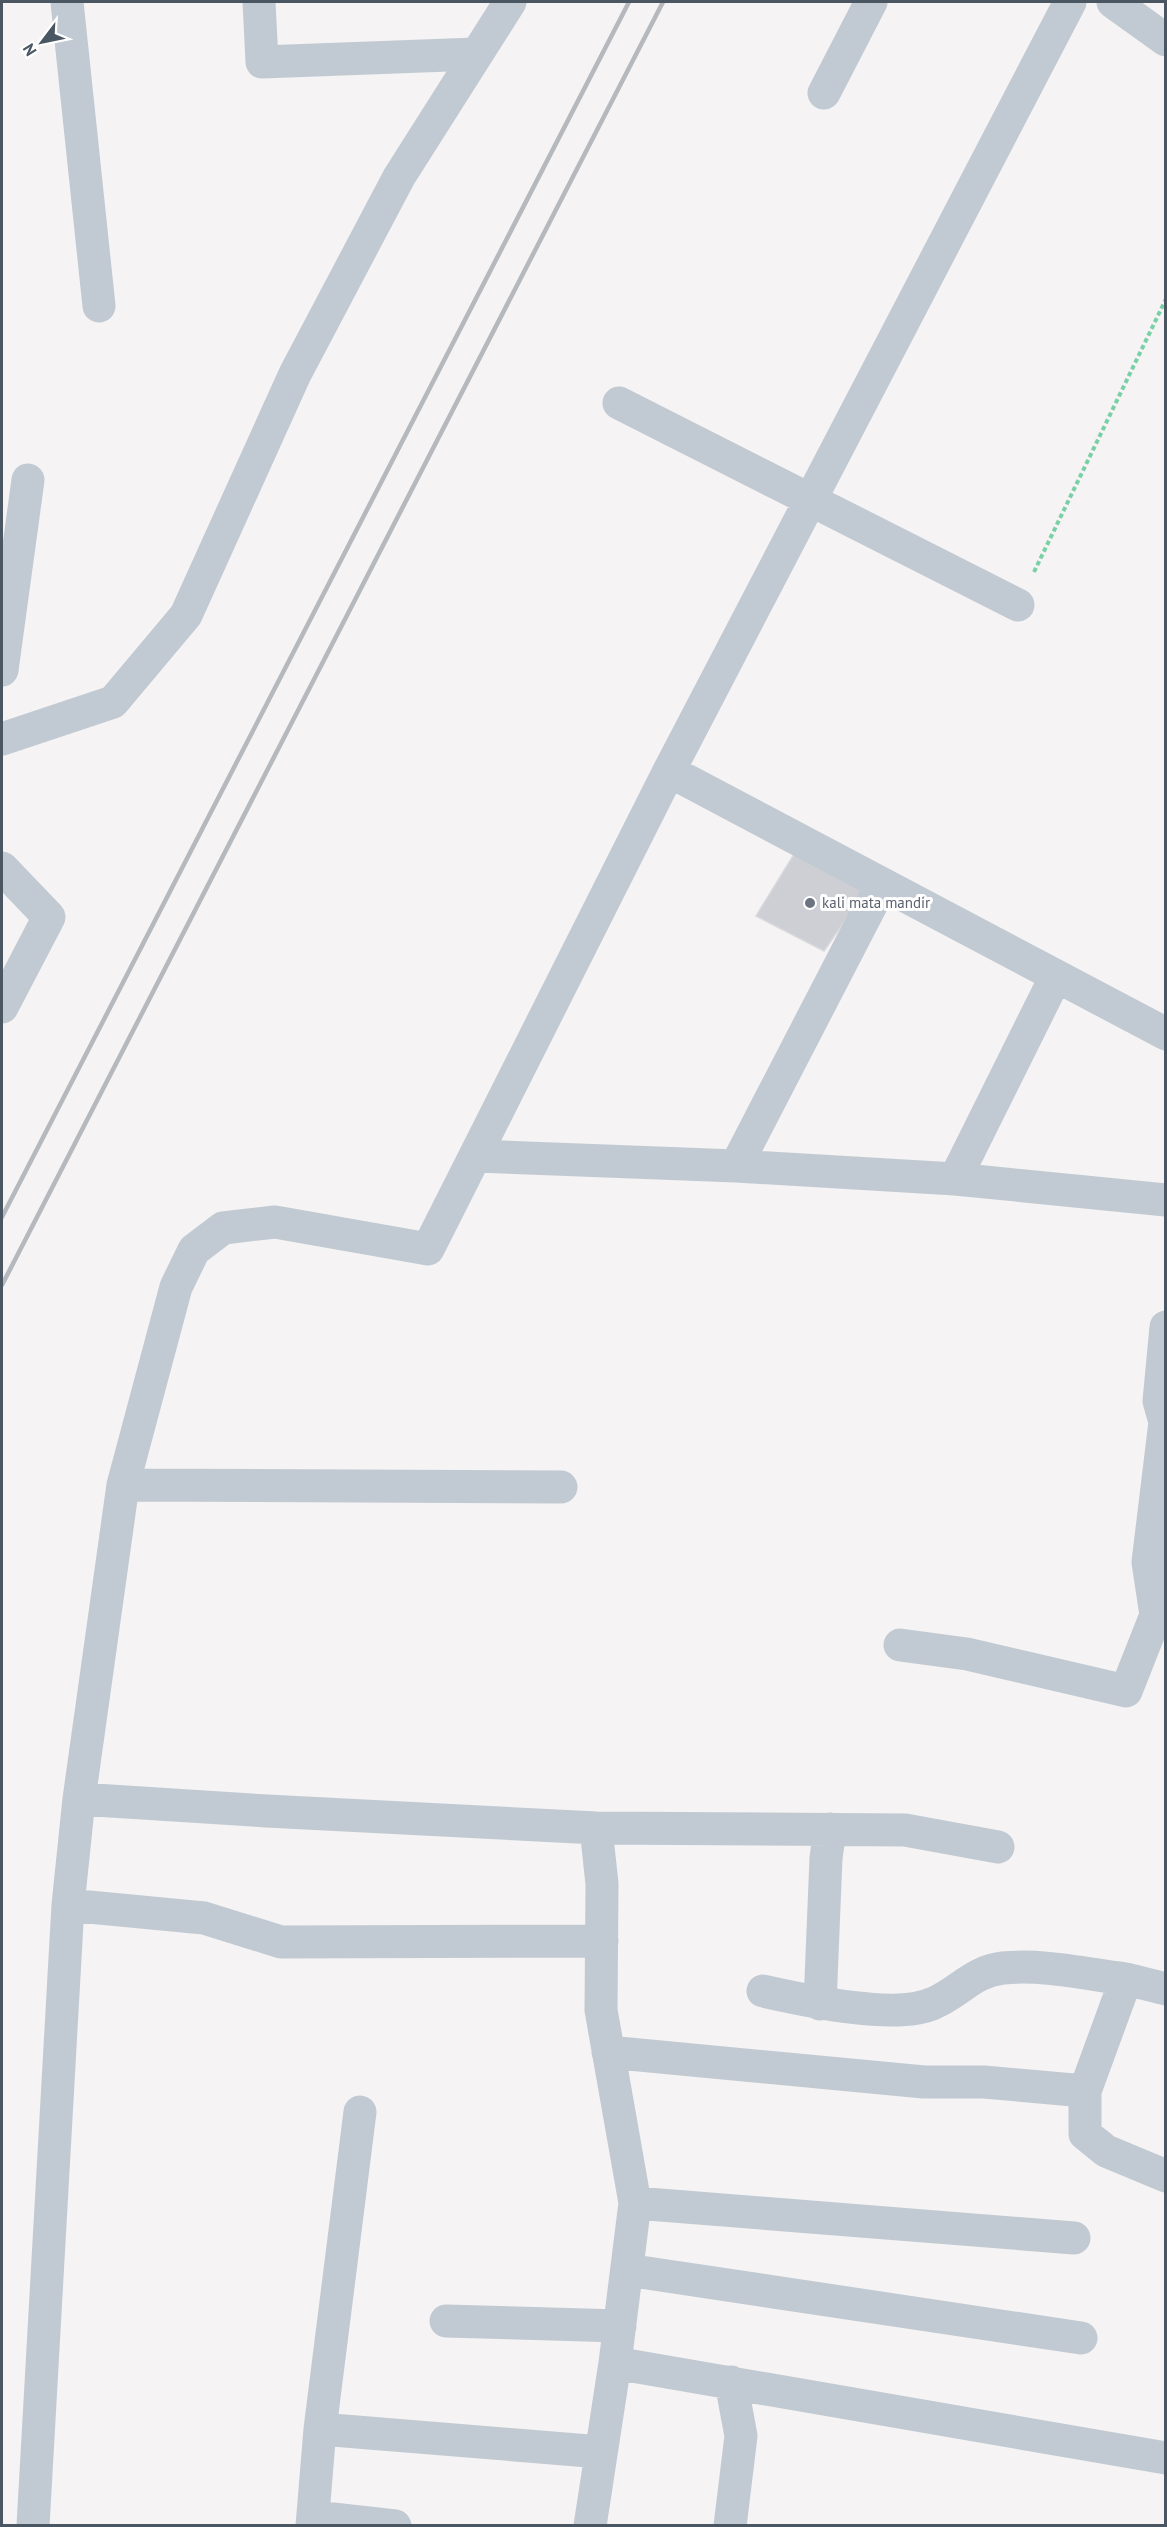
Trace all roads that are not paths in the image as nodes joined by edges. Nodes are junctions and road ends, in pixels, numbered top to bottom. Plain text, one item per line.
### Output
1 (67, 2) edge
2 (259, 2) edge
3 (510, 2) edge
4 (871, 2) edge
5 (1070, 2) edge
6 (1113, 2) edge
7 (1166, 40) edge
8 (476, 54) junction
9 (824, 93) dead end
10 (99, 306) dead end
11 (619, 403) dead end
12 (27, 480) dead end
13 (810, 500) junction
14 (1018, 605) road end
15 (2, 670) edge
16 (2, 739) edge
17 (669, 771) junction
18 (2, 868) edge
19 (882, 884) junction
20 (1056, 976) junction
21 (2, 1007) edge
22 (1166, 1034) edge
23 (475, 1156) junction
24 (736, 1166) junction
25 (955, 1179) junction
26 (1166, 1200) edge
27 (1166, 1327) edge
28 (1165, 1422) edge
29 (123, 1485) junction
30 (561, 1487) dead end
31 (900, 1645) dead end
32 (79, 1799) junction
33 (596, 1828) junction
34 (830, 1829) junction
35 (998, 1847) dead end
36 (68, 1905) junction
37 (602, 1941) junction
38 (1126, 1979) junction
39 (1166, 1989) edge
40 (763, 1991) dead end
41 (820, 2004) junction
42 (608, 2052) junction
43 (1085, 2091) junction
44 (360, 2112) dead end
45 (1166, 2175) edge
46 (635, 2203) junction
47 (1074, 2238) dead end
48 (627, 2270) junction
49 (446, 2321) dead end
50 (620, 2326) junction
51 (1080, 2338) dead end
52 (615, 2363) junction
53 (731, 2382) junction
54 (320, 2429) junction
55 (602, 2452) junction
56 (1166, 2458) edge
57 (314, 2521) edge
58 (33, 2526) edge
59 (395, 2526) edge
60 (590, 2526) edge
61 (730, 2526) edge

1 - 10 street
2 - 8 street
3 - 8 street
4 - 9 street
5 - 13 street
6 - 7 street
8 - 16 street
11 - 13 street
12 - 15 street
13 - 14 street
13 - 17 street
17 - 19 street
17 - 23 street
18 - 21 street
19 - 20 street
19 - 24 street
20 - 22 street
20 - 25 street
23 - 24 street
23 - 29 street
24 - 25 street
25 - 26 street
27 - 28 street
28 - 31 street
29 - 30 street
29 - 32 street
32 - 33 street
32 - 36 street
33 - 34 street
33 - 37 street
34 - 35 street
34 - 41 street
36 - 37 street
36 - 58 street
37 - 42 street
38 - 39 street
38 - 41 street
38 - 43 street
40 - 41 street
42 - 43 street
42 - 46 street
43 - 45 street
44 - 54 street
46 - 47 street
46 - 48 street
48 - 50 street
48 - 51 street
49 - 50 street
50 - 52 street
52 - 53 street
52 - 55 street
53 - 56 street
53 - 61 street
54 - 55 street
54 - 57 street
55 - 60 street
57 - 59 street

